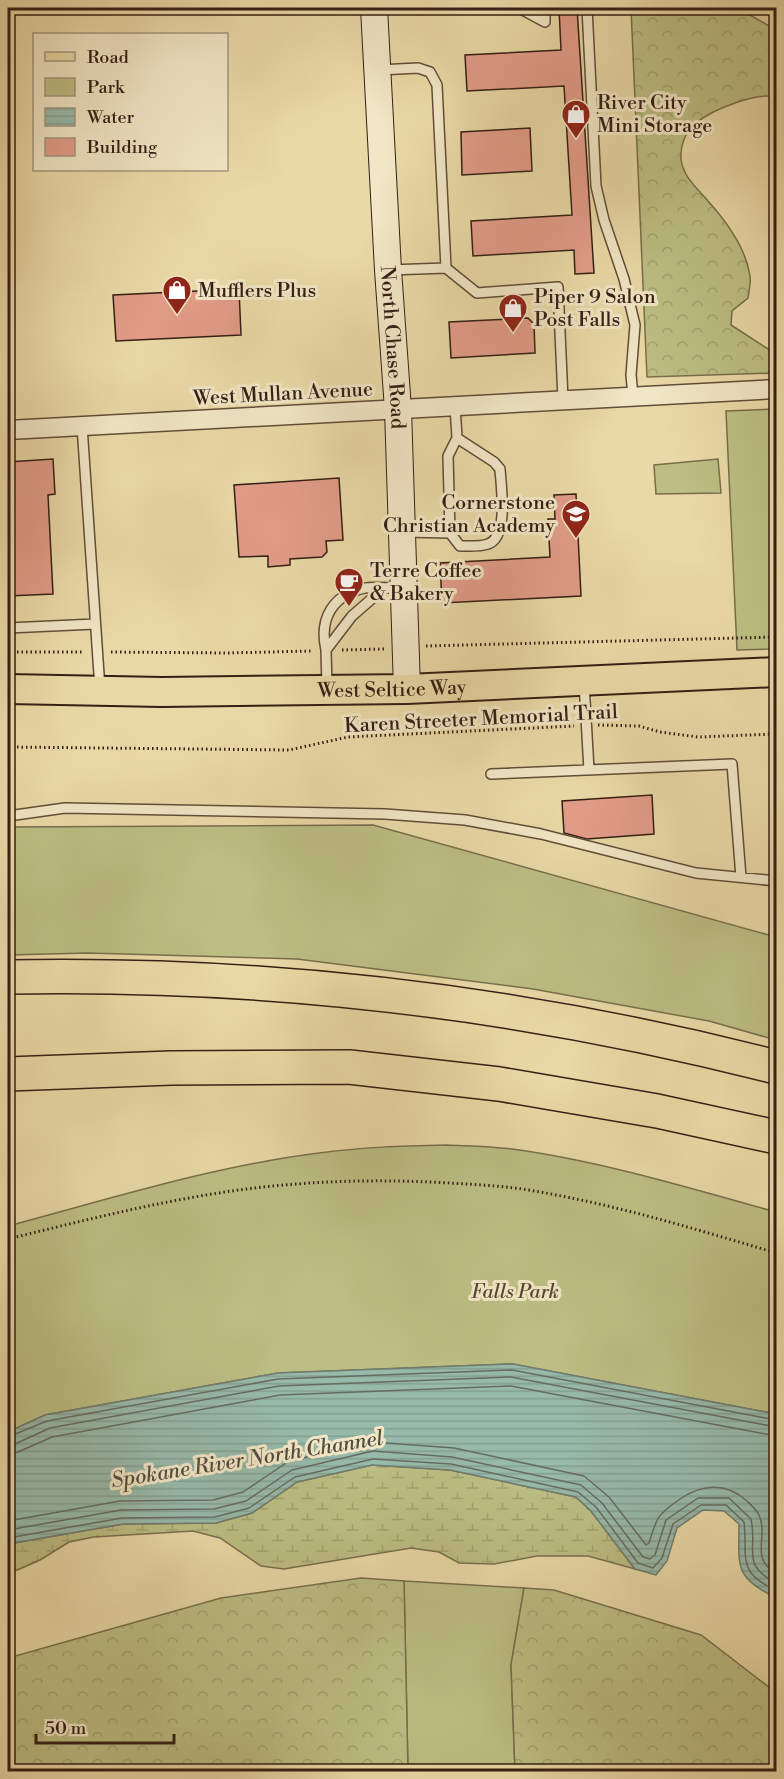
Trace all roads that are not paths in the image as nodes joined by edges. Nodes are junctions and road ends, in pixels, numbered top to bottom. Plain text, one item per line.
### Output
1 (374, 8) edge
2 (519, 8) edge
3 (544, 8) edge
4 (586, 8) edge
5 (377, 70) junction
6 (446, 268) junction
7 (388, 270) junction
8 (777, 389) edge
9 (633, 396) junction
10 (563, 400) junction
11 (455, 406) junction
12 (398, 409) junction
13 (82, 426) junction
14 (8, 430) edge
15 (457, 438) junction
16 (402, 532) junction
17 (450, 533) junction
18 (394, 588) junction
19 (95, 624) junction
20 (8, 628) edge
21 (326, 650) junction
22 (777, 672) edge
23 (584, 682) junction
24 (8, 689) edge
25 (407, 689) junction
26 (327, 690) junction
27 (100, 691) junction
28 (589, 770) junction
29 (491, 774) dead end
30 (8, 816) edge
31 (741, 877) junction
32 (777, 881) edge
33 (8, 977) edge
34 (777, 1067) edge
35 (8, 1074) edge
36 (777, 1137) edge

1 - 5 street, North Chase Road
2 - 3 lane
4 - 9 lane
5 - 6 lane
5 - 7 street, North Chase Road
6 - 7 lane
6 - 10 lane
7 - 12 street, North Chase Road
8 - 9 street, West Mullan Avenue
9 - 10 street, West Mullan Avenue
10 - 11 street, West Mullan Avenue
11 - 12 street, West Mullan Avenue
11 - 15 lane
12 - 13 street, West Mullan Avenue
12 - 16 street, North Chase Road
13 - 14 street, West Mullan Avenue
13 - 19 lane
15 - 17 lane
15 - 17 lane
16 - 17 lane
16 - 18 street, North Chase Road
18 - 21 lane
18 - 21 lane
18 - 25 street, North Chase Road
19 - 20 lane
19 - 27 lane
21 - 26 lane
22 - 23 main road, West Seltice Way
23 - 25 main road, West Seltice Way
23 - 28 lane
24 - 27 main road, West Seltice Way
25 - 26 main road, West Seltice Way
26 - 27 main road, West Seltice Way
28 - 29 lane
28 - 31 lane
30 - 31 lane
31 - 32 lane
33 - 34 highway
35 - 36 highway

